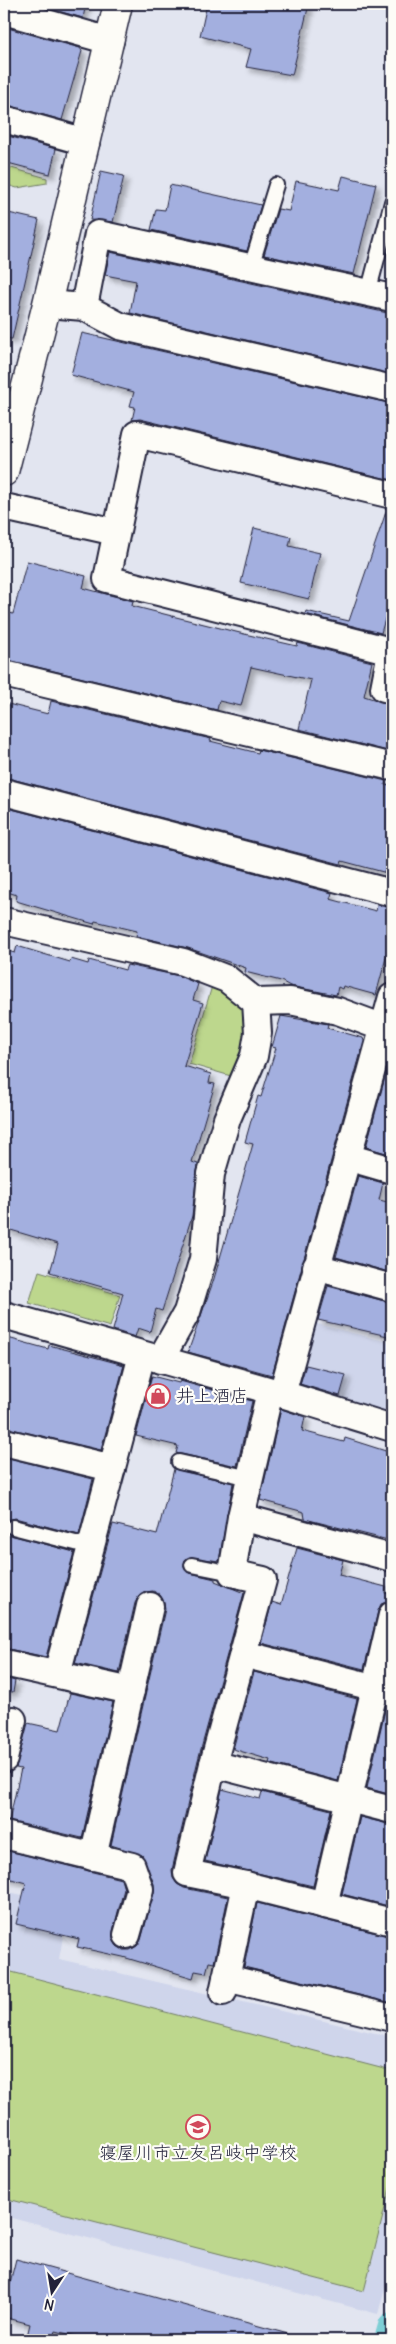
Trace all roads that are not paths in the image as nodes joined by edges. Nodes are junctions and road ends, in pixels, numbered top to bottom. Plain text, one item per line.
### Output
1 (118, 4) edge
2 (4, 11) edge
3 (110, 41) junction
4 (4, 119) edge
5 (86, 142) junction
6 (276, 185) dead end
7 (392, 202) edge
8 (66, 225) junction
9 (98, 234) junction
10 (251, 267) junction
11 (380, 295) edge
12 (47, 304) junction
13 (84, 307) junction
14 (392, 388) edge
15 (4, 472) edge
16 (392, 495) edge
17 (4, 507) edge
18 (116, 532) junction
19 (392, 649) edge
20 (4, 674) edge
21 (392, 690) edge
22 (392, 767) edge
23 (4, 792) edge
24 (392, 893) edge
25 (4, 921) edge
26 (392, 997) edge
27 (256, 1002) junction
28 (387, 1029) edge
29 (347, 1157) junction
30 (392, 1170) edge
31 (316, 1267) junction
32 (392, 1288) edge
33 (4, 1315) edge
34 (151, 1357) junction
35 (276, 1392) junction
36 (392, 1428) edge
37 (4, 1442) edge
38 (180, 1462) dead end
39 (112, 1468) junction
40 (250, 1478) junction
41 (241, 1516) junction
42 (13, 1526) dead end
43 (91, 1547) junction
44 (392, 1558) edge
45 (192, 1566) dead end
46 (232, 1573) junction
47 (150, 1606) dead end
48 (392, 1616) edge
49 (243, 1654) junction
50 (4, 1663) edge
51 (57, 1674) junction
52 (384, 1690) edge
53 (131, 1691) junction
54 (13, 1720) dead end
55 (4, 1759) edge
56 (213, 1764) junction
57 (349, 1799) junction
58 (392, 1810) edge
59 (4, 1835) edge
60 (93, 1857) junction
61 (246, 1885) junction
62 (324, 1905) junction
63 (392, 1922) edge
64 (127, 1935) dead end
65 (392, 2018) edge

1 - 3 street
2 - 3 street
3 - 5 street
4 - 5 street
5 - 8 street
6 - 10 lane
7 - 11 lane
8 - 9 lane
8 - 12 street
9 - 10 street
9 - 13 street
10 - 11 street
12 - 13 street
12 - 15 street
13 - 14 street
16 - 18 street
17 - 18 street
18 - 19 street
19 - 21 street
20 - 22 street
23 - 24 street
25 - 27 street
26 - 28 street
27 - 28 street
27 - 34 street
28 - 29 street
29 - 30 street
29 - 31 street
31 - 32 street
31 - 35 street
33 - 34 street
34 - 35 street
34 - 39 street
35 - 36 street
35 - 40 street
37 - 39 street
38 - 40 lane
39 - 43 street
40 - 41 street
41 - 44 street
41 - 46 street
42 - 43 lane
43 - 51 street
45 - 46 lane
46 - 49 street
47 - 53 street
48 - 52 street
49 - 52 street
49 - 56 street
50 - 51 street
51 - 53 street
52 - 57 street
53 - 60 street
54 - 55 street
56 - 57 street
56 - 61 street
57 - 58 street
57 - 62 street
59 - 60 street
60 - 64 street
61 - 62 street
61 - 65 street
62 - 63 street

